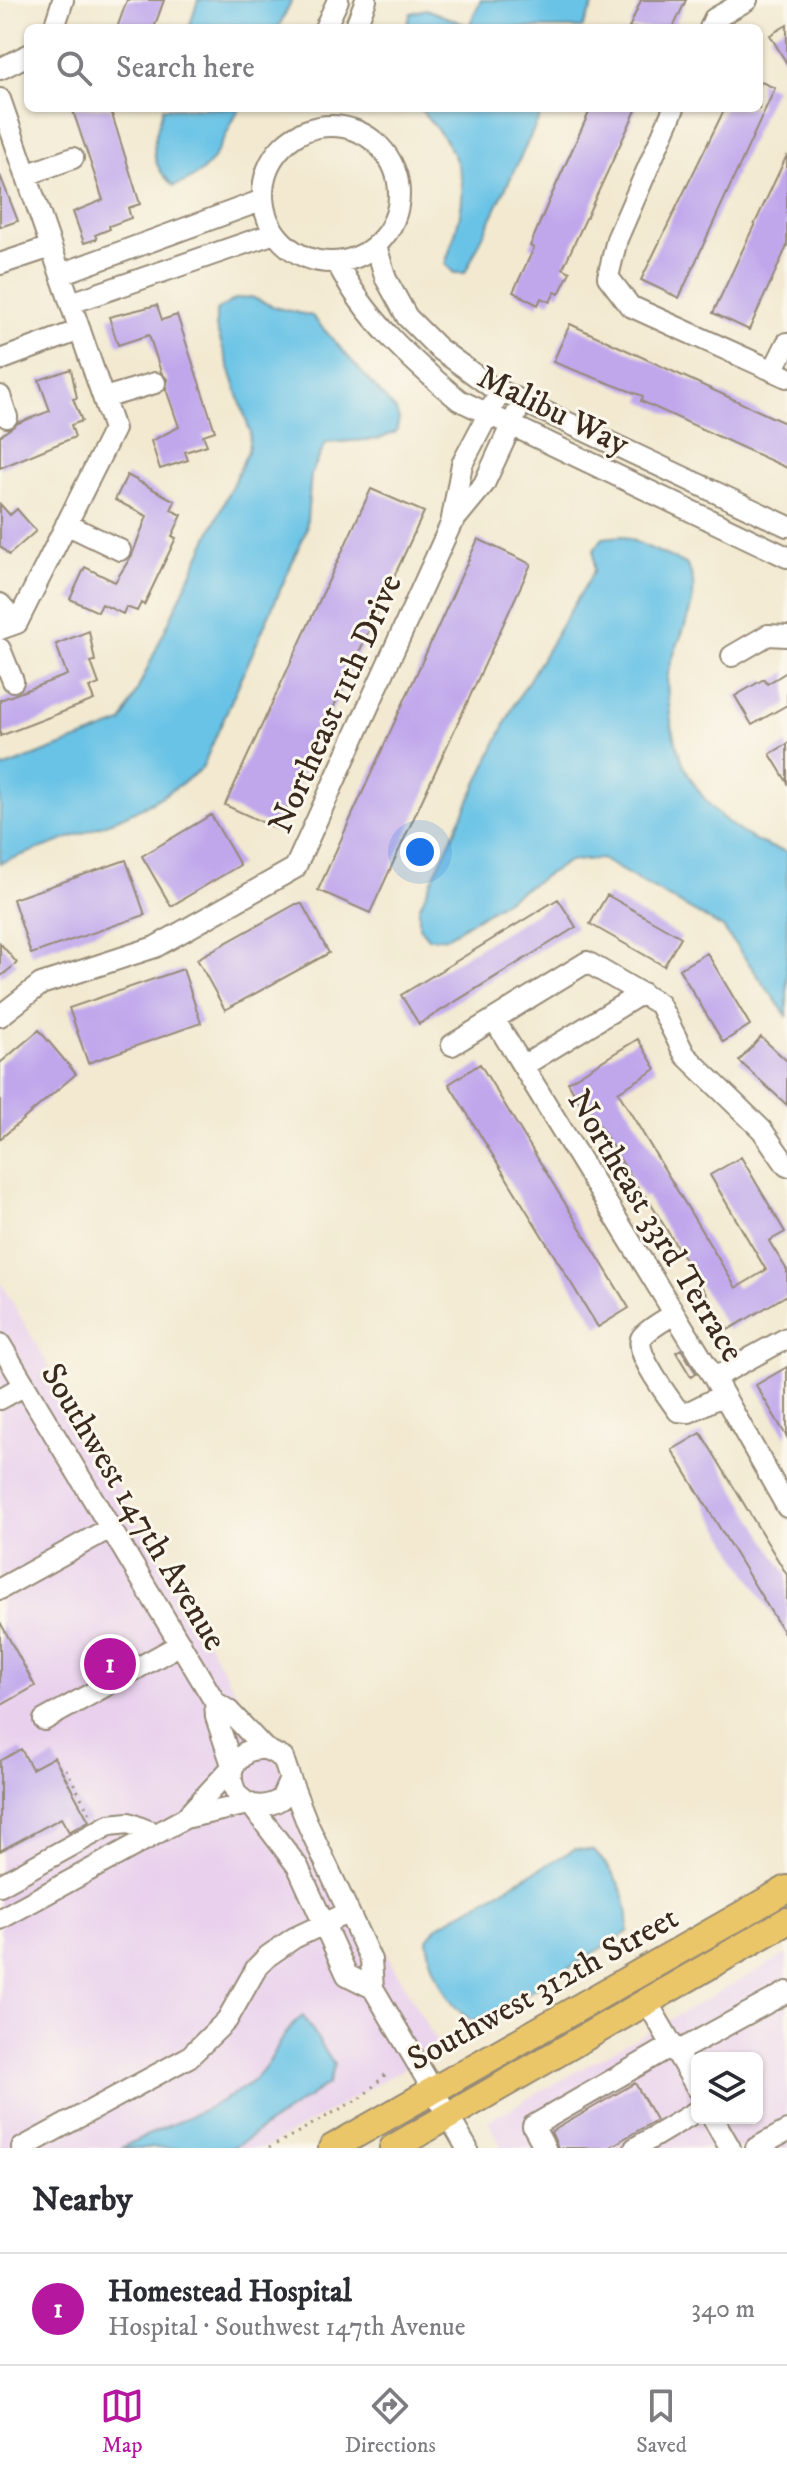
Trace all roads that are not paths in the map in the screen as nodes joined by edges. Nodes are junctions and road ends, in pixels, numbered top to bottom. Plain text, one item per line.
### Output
1 (63, 0) edge
2 (338, 0) edge
3 (366, 0) edge
4 (747, 0) edge
5 (55, 24) edge
6 (327, 24) edge
7 (357, 24) edge
8 (712, 24) edge
9 (24, 57) edge
10 (0, 69) edge
11 (0, 99) edge
12 (309, 112) edge
13 (342, 112) edge
14 (672, 112) edge
15 (349, 128) junction
16 (310, 129) junction
17 (8, 149) edge
18 (73, 158) dead end
19 (26, 175) junction
20 (263, 200) junction
21 (275, 233) junction
22 (376, 246) junction
23 (51, 247) junction
24 (337, 262) junction
25 (0, 264) edge
26 (61, 274) junction
27 (71, 303) junction
28 (80, 330) junction
29 (787, 343) edge
30 (0, 360) edge
31 (780, 374) edge
32 (155, 383) dead end
33 (500, 392) junction
34 (0, 396) edge
35 (104, 398) junction
36 (523, 403) junction
37 (486, 415) junction
38 (7, 417) dead end
39 (511, 426) junction
40 (66, 524) junction
41 (451, 524) junction
42 (787, 526) edge
43 (120, 550) dead end
44 (787, 557) edge
45 (0, 604) edge
46 (8, 626) edge
47 (787, 636) edge
48 (0, 649) edge
49 (732, 656) dead end
50 (13, 681) dead end
51 (642, 993) junction
52 (0, 1016) edge
53 (494, 1019) junction
54 (452, 1045) dead end
55 (523, 1066) junction
56 (787, 1166) edge
57 (674, 1314) junction
58 (787, 1338) edge
59 (0, 1344) edge
60 (25, 1385) junction
61 (717, 1387) junction
62 (0, 1399) edge
63 (787, 1507) edge
64 (110, 1528) junction
65 (0, 1589) edge
66 (181, 1644) junction
67 (215, 1702) junction
68 (44, 1720) dead end
69 (264, 1748) junction
70 (232, 1770) junction
71 (290, 1779) junction
72 (250, 1804) junction
73 (185, 1818) junction
74 (156, 1834) junction
75 (0, 1885) edge
76 (787, 1889) edge
77 (347, 1913) junction
78 (787, 1916) edge
79 (0, 1919) edge
80 (322, 1924) junction
81 (373, 1988) junction
82 (646, 2000) junction
83 (784, 2000) edge
84 (675, 2048) junction
85 (691, 2077) edge
86 (433, 2090) junction
87 (691, 2115) edge
88 (448, 2116) junction
89 (716, 2124) edge
90 (787, 2131) edge
91 (22, 2148) edge
92 (332, 2148) edge
93 (393, 2148) edge
94 (467, 2148) edge
95 (545, 2148) edge
96 (635, 2148) edge
97 (730, 2148) edge
98 (756, 2148) edge

1 - 5 street
2 - 6 street
3 - 7 street
4 - 8 street
9 - 10 street
11 - 17 street
12 - 16 street
13 - 15 street
14 - 31 street
15 - 16 street
15 - 22 street
16 - 20 street
17 - 19 street
18 - 19 street
19 - 23 street
20 - 21 street
20 - 26 street
21 - 24 street
21 - 27 street
22 - 24 street
22 - 33 street, Malibu Way
23 - 25 street
23 - 26 street
24 - 37 street, Malibu Way
26 - 27 street
27 - 28 street
28 - 30 street
28 - 35 street
29 - 31 street
32 - 35 street
33 - 36 street, Malibu Way
33 - 37 street, Northeast 11th Drive
34 - 38 street
35 - 40 street
36 - 39 street, Northeast 11th Drive
36 - 42 street, Malibu Way
37 - 39 street, Malibu Way
37 - 41 street, Northeast 11th Drive
39 - 41 street, Northeast 11th Drive
39 - 44 street, Malibu Way
40 - 43 street
40 - 46 street
41 - 52 street, Northeast 11th Drive
45 - 46 street
47 - 49 street
48 - 50 street
51 - 53 street
51 - 55 street
51 - 56 street
53 - 54 street
53 - 55 street, Northeast 33rd Terrace
55 - 57 street, Northeast 33rd Terrace
57 - 61 street, Northeast 33rd Terrace
57 - 61 street
58 - 61 street
59 - 60 street, Southwest 147th Avenue
60 - 62 street
60 - 64 street, Southwest 147th Avenue
61 - 63 street, Northeast 33rd Terrace
64 - 65 street
64 - 66 street, Southwest 147th Avenue
66 - 67 street, Southwest 147th Avenue
66 - 68 street
67 - 69 street, Southwest 147th Avenue
67 - 70 street, Southwest 147th Avenue
69 - 70 street
69 - 71 street
70 - 72 street
70 - 73 street
71 - 72 street
71 - 77 street
72 - 73 street
72 - 80 street
73 - 74 street
74 - 75 street
74 - 79 street
76 - 86 main road, Southwest 312th Street
77 - 80 street
77 - 81 street
78 - 82 main road, Southwest 312th Street
80 - 81 street
80 - 91 street
81 - 86 street
82 - 84 street
82 - 88 main road, Southwest 312th Street
83 - 84 street
84 - 85 street
84 - 95 street
86 - 88 street
86 - 92 main road, Southwest 312th Street
87 - 96 street
88 - 93 main road, Southwest 312th Street
88 - 94 street
89 - 97 street
90 - 98 street

